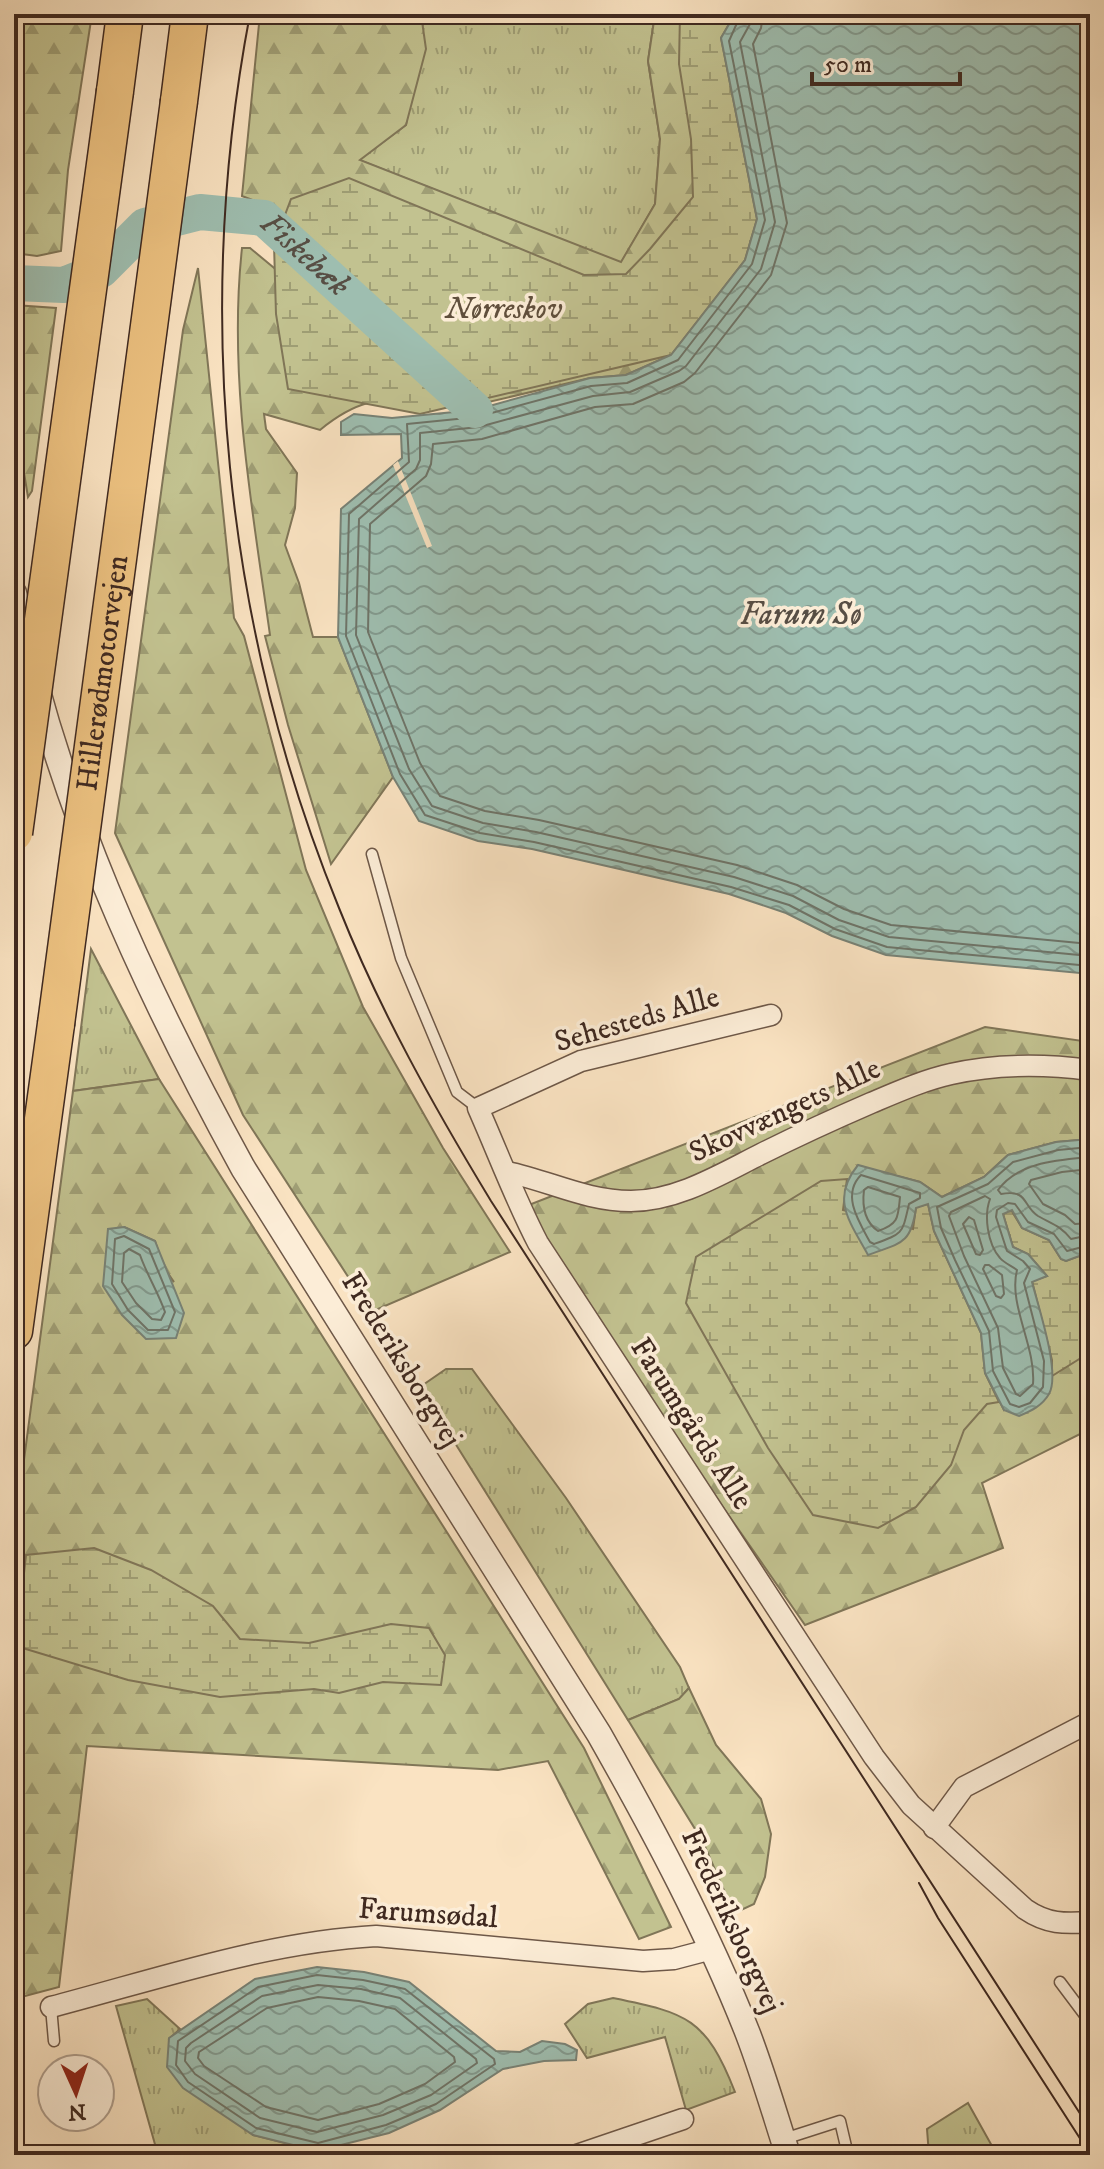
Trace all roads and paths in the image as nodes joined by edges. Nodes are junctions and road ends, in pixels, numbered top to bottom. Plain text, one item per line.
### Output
1 (125, 14) edge
2 (190, 14) edge
3 (14, 593) edge
4 (18, 636) edge
5 (14, 833) edge
6 (372, 854) dead end
7 (771, 1015) dead end
8 (1090, 1070) edge
9 (478, 1108) junction
10 (507, 1172) junction
11 (14, 1331) edge
12 (1090, 1722) edge
13 (934, 1828) junction
14 (1090, 1922) edge
15 (712, 1949) junction
16 (1060, 1982) dead end
17 (51, 2007) joint
18 (1090, 2022) edge
19 (54, 2041) dead end
20 (683, 2119) dead end
21 (785, 2147) edge
22 (577, 2155) edge
23 (848, 2155) edge

1 - 5 highway, bridge
2 - 11 highway, Hillerødmotorvejen, bridge
3 - 4 street, Frederiksborgvej
4 - 15 street, Frederiksborgvej
6 - 9 lane, Farumgårds Alle
7 - 9 street, Sehesteds Alle
8 - 10 street, Skovvængets Alle
9 - 10 street, Farumgårds Alle
10 - 13 street, Farumgårds Alle
12 - 13 street
13 - 14 street, Farumgårds Alle
15 - 17 street, Farumsødal
15 - 21 street, Frederiksborgvej
16 - 18 lane
17 - 19 lane
20 - 22 street
21 - 23 lane, Frederiksborgvej

